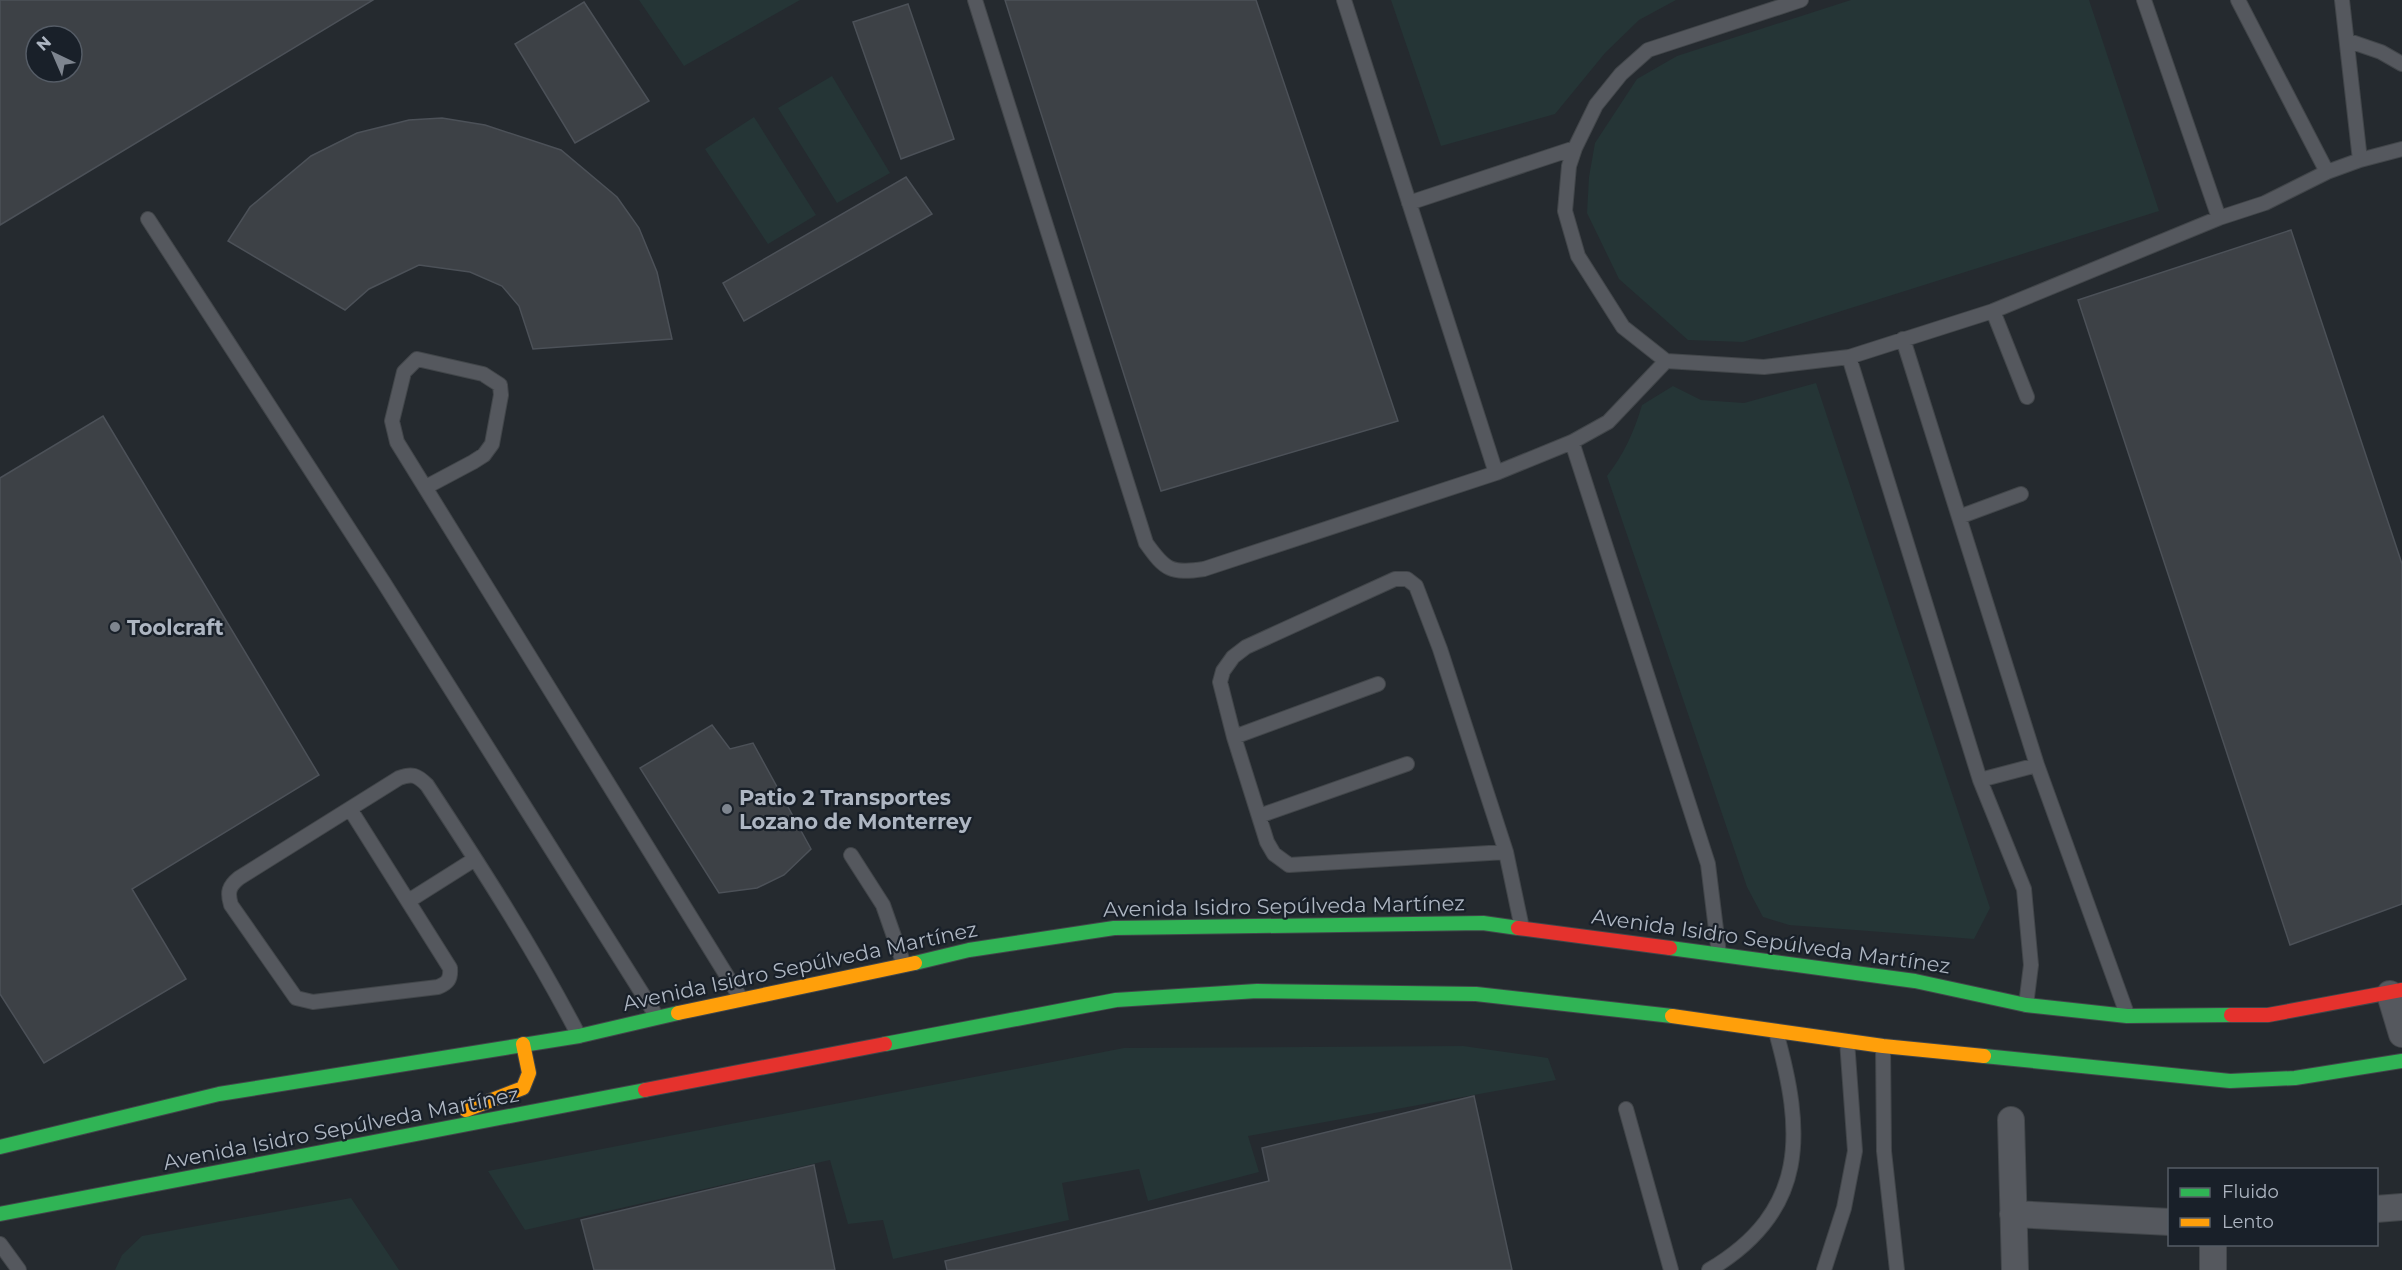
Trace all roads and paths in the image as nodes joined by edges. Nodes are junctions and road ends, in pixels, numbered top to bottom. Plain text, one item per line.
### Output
1 (975, 0) edge
2 (1344, 0) edge
3 (1800, 0) edge
4 (2144, 0) edge
5 (2238, 0) edge
6 (2342, 0) edge
7 (2349, 41) junction
8 (2402, 64) edge
9 (1575, 148) junction
10 (2402, 149) edge
11 (2360, 160) junction
12 (2327, 172) junction
13 (1409, 203) junction
14 (2219, 218) junction
15 (148, 219) dead end
16 (1993, 311) junction
17 (1902, 339) junction
18 (1849, 357) junction
19 (1666, 362) junction
20 (2027, 397) dead end
21 (1572, 442) junction
22 (1496, 473) junction
23 (426, 487) junction
24 (2021, 494) dead end
25 (1959, 517) junction
26 (1378, 684) dead end
27 (1234, 736) junction
28 (1407, 764) dead end
29 (2037, 765) junction
30 (1980, 780) junction
31 (350, 809) junction
32 (1259, 816) junction
33 (1506, 852) junction
34 (851, 855) dead end
35 (475, 859) junction
36 (410, 900) junction
37 (1522, 928) junction
38 (1719, 954) junction
39 (904, 966) junction
40 (2396, 992) edge
41 (741, 998) junction
42 (2026, 1005) junction
43 (2127, 1016) junction
44 (658, 1019) junction
45 (1775, 1030) junction
46 (2402, 1034) edge
47 (579, 1036) junction
48 (1847, 1041) junction
49 (523, 1044) junction
50 (1883, 1046) junction
51 (2402, 1061) edge
52 (1626, 1109) dead end
53 (2011, 1120) dead end
54 (410, 1137) junction
55 (0, 1148) edge
56 (2402, 1207) edge
57 (2378, 1209) edge
58 (0, 1214) edge
59 (2013, 1214) junction
60 (2168, 1222) edge
61 (0, 1244) edge
62 (2213, 1246) edge
63 (18, 1270) edge
64 (1671, 1270) edge
65 (1709, 1270) edge
66 (1824, 1270) edge
67 (1897, 1270) edge
68 (2015, 1270) edge
69 (2213, 1270) edge

1 - 22 lane
2 - 13 lane
3 - 9 lane
4 - 14 lane
5 - 12 lane
6 - 7 lane
7 - 8 lane
7 - 11 lane
9 - 13 lane
9 - 19 lane
10 - 11 lane
11 - 12 lane
12 - 14 lane
13 - 22 lane
14 - 16 lane
15 - 44 lane
16 - 17 lane
16 - 20 lane
17 - 18 lane
17 - 25 lane
18 - 19 lane
18 - 30 lane
19 - 21 lane
21 - 22 lane
21 - 38 lane
23 - 23 lane
23 - 41 lane
24 - 25 lane
25 - 29 lane
26 - 27 lane
27 - 32 lane
27 - 33 lane
28 - 32 lane
29 - 30 lane
29 - 43 lane
30 - 42 lane
31 - 35 lane
31 - 36 lane
31 - 36 lane
32 - 33 lane
33 - 37 lane
34 - 39 lane
35 - 36 lane
35 - 47 lane
37 - 38 main road, Avenida Isidro Sepúlveda Martínez
37 - 39 main road, Avenida Isidro Sepúlveda Martínez
38 - 42 main road, Avenida Isidro Sepúlveda Martínez
39 - 41 main road, Avenida Isidro Sepúlveda Martínez
40 - 43 main road, Avenida Isidro Sepúlveda Martínez
40 - 46 street
41 - 44 main road, Avenida Isidro Sepúlveda Martínez
42 - 43 main road, Avenida Isidro Sepúlveda Martínez
44 - 47 main road, Avenida Isidro Sepúlveda Martínez
45 - 48 main road, Avenida Isidro Sepúlveda Martínez
45 - 54 main road, Avenida Isidro Sepúlveda Martínez
45 - 65 lane
47 - 49 main road, Avenida Isidro Sepúlveda Martínez
48 - 50 main road, Avenida Isidro Sepúlveda Martínez
48 - 66 lane
49 - 54 main road
49 - 55 main road, Avenida Isidro Sepúlveda Martínez
50 - 51 main road, Avenida Isidro Sepúlveda Martínez
50 - 67 lane
52 - 64 lane
53 - 59 street
54 - 58 main road, Avenida Isidro Sepúlveda Martínez
56 - 57 street
59 - 60 street
59 - 68 street
61 - 63 lane
62 - 69 street

